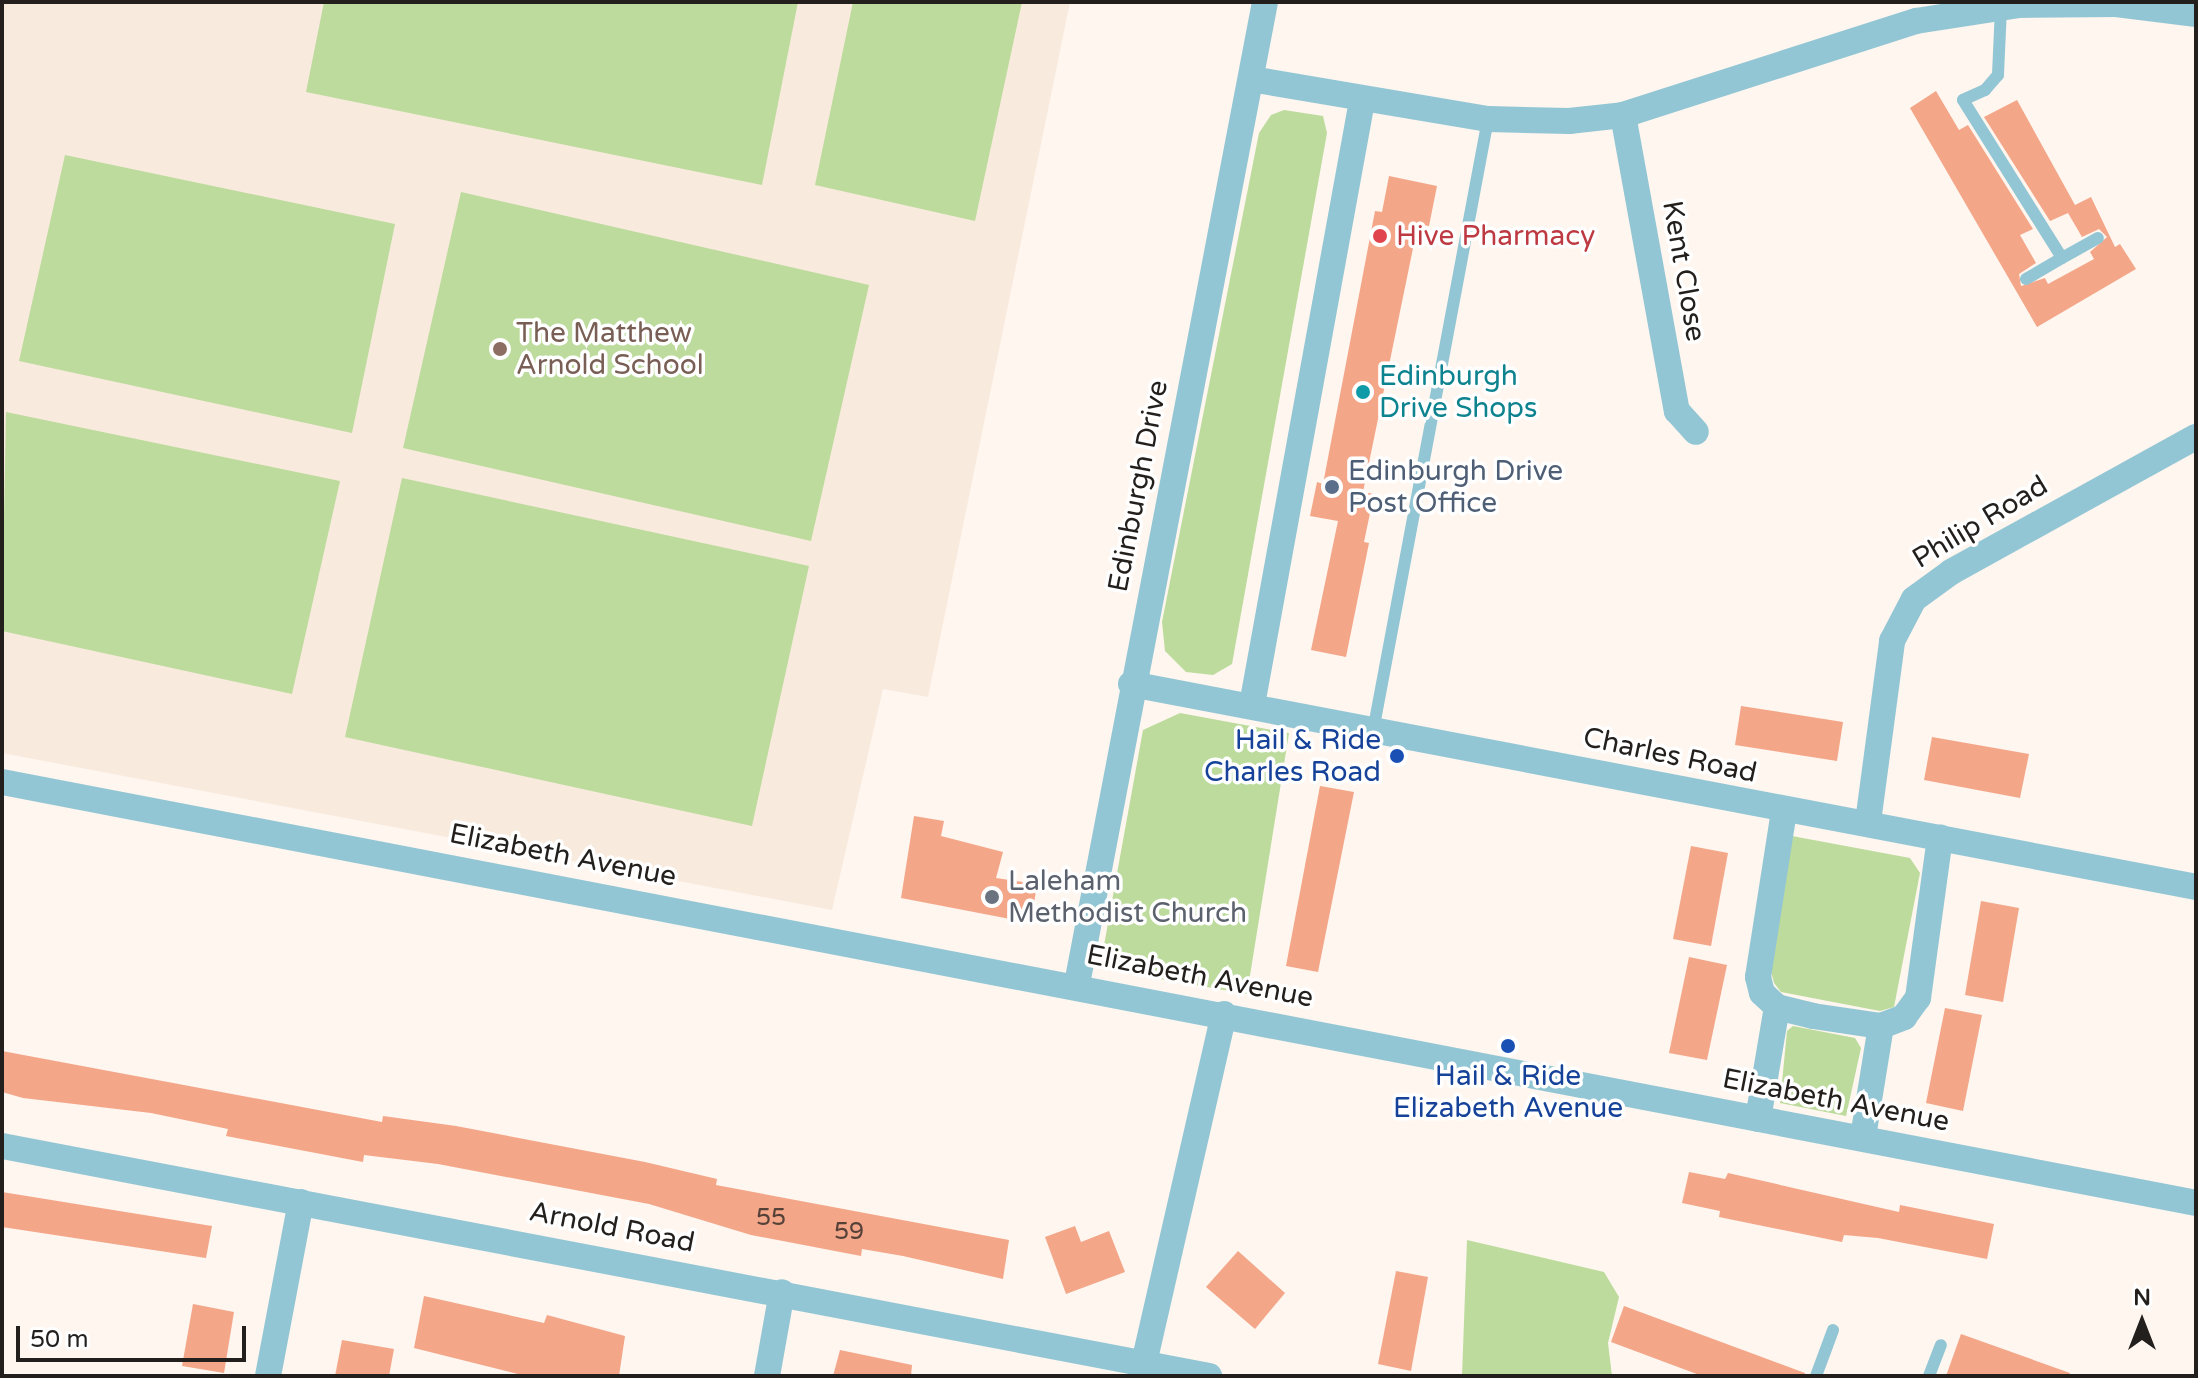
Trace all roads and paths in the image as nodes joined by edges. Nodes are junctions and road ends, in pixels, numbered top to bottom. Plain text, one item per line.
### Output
1 (1265, 2) edge
2 (2001, 8) junction
3 (1912, 11) edge
4 (2196, 14) edge
5 (1251, 79) junction
6 (1362, 101) junction
7 (1623, 115) junction
8 (1488, 119) junction
9 (2098, 238) dead end
10 (2062, 258) junction
11 (2026, 279) dead end
12 (1696, 432) dead end
13 (2196, 437) edge
14 (1131, 684) junction
15 (1252, 705) junction
16 (1374, 726) junction
17 (2, 782) edge
18 (1784, 811) junction
19 (1868, 822) junction
20 (1940, 837) junction
21 (2196, 887) edge
22 (1077, 984) junction
23 (1777, 1007) junction
24 (1224, 1014) junction
25 (1881, 1026) junction
26 (1758, 1119) junction
27 (1863, 1137) junction
28 (2, 1146) edge
29 (301, 1202) junction
30 (2196, 1203) edge
31 (782, 1292) junction
32 (1833, 1330) dead end
33 (1941, 1345) dead end
34 (1144, 1363) junction
35 (268, 1376) edge
36 (767, 1376) edge
37 (1209, 1376) edge
38 (1816, 1376) edge
39 (1929, 1376) edge

1 - 5 street, Edinburgh Drive
2 - 3 street
2 - 4 street
2 - 10 lane
3 - 7 street
5 - 6 street
5 - 14 street, Edinburgh Drive
6 - 8 street
6 - 15 street
7 - 8 street
7 - 12 street, Kent Close
8 - 16 lane
9 - 10 lane
10 - 11 lane
13 - 19 street, Philip Road
14 - 15 street, Charles Road
14 - 22 street, Edinburgh Drive
15 - 16 street, Charles Road
16 - 18 street, Charles Road
17 - 22 street, Elizabeth Avenue
18 - 19 street, Charles Road
18 - 23 street
19 - 20 street, Charles Road
20 - 21 street, Charles Road
20 - 25 street
22 - 24 street, Elizabeth Avenue
23 - 25 street
23 - 26 street
24 - 26 street, Elizabeth Avenue
24 - 34 street
25 - 27 street
26 - 27 street, Elizabeth Avenue
27 - 30 street, Elizabeth Avenue
28 - 29 street, Arnold Road
29 - 31 street, Arnold Road
29 - 35 street
31 - 34 street, Arnold Road
31 - 36 street
32 - 38 lane
33 - 39 lane
34 - 37 street, Arnold Road

